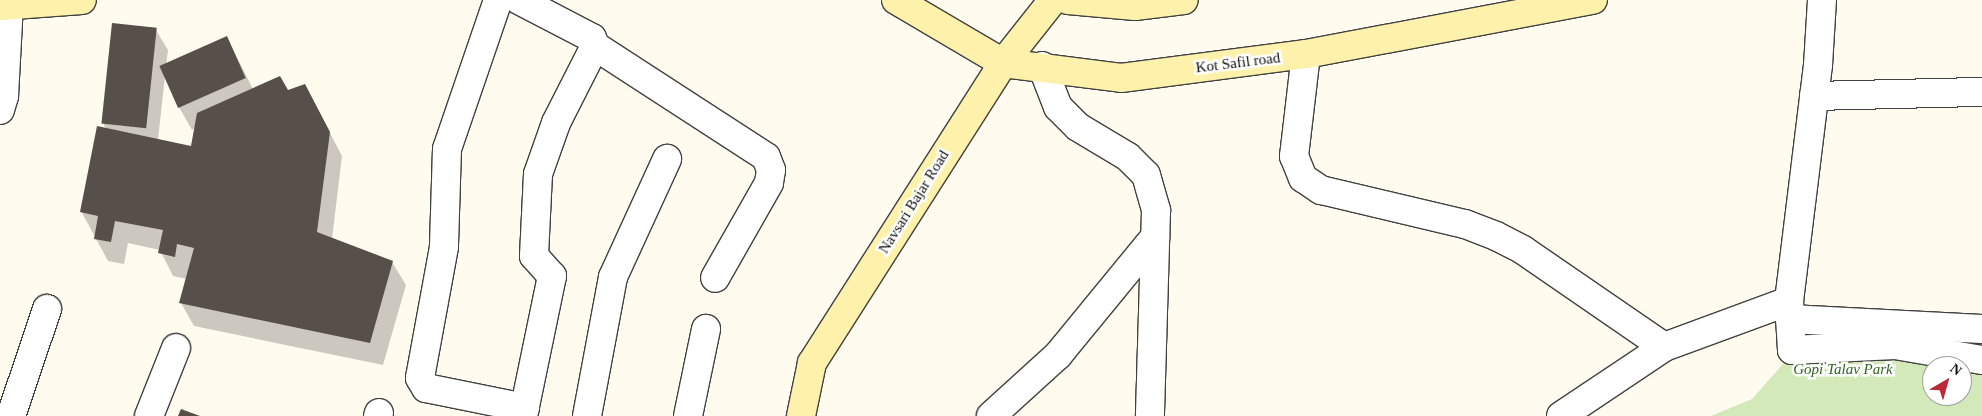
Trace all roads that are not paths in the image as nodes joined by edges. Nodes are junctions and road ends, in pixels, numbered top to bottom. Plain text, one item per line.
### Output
1 (82, 0) edge
2 (498, 0) edge
3 (519, 0) edge
4 (896, 0) edge
5 (1052, 0) edge
6 (1068, 0) edge
7 (1184, 0) edge
8 (1594, 0) edge
9 (1822, 0) edge
10 (5, 6) edge
11 (595, 46) junction
12 (1306, 54) junction
13 (1003, 63) junction
14 (1042, 66) junction
15 (1982, 92) edge
16 (1814, 96) junction
17 (0, 110) edge
18 (667, 158) dead end
19 (1155, 237) junction
20 (715, 278) dead end
21 (46, 309) dead end
22 (1790, 310) junction
23 (706, 329) dead end
24 (1982, 329) edge
25 (1664, 347) junction
26 (176, 348) dead end
27 (1982, 360) edge
28 (524, 412) edge
29 (11, 416) edge
30 (149, 416) edge
31 (587, 416) edge
32 (688, 416) edge
33 (801, 416) edge
34 (991, 416) edge
35 (1150, 416) edge
36 (1562, 416) edge

1 - 10 main road
2 - 28 street
3 - 11 street
4 - 13 main road, Kot Safil road
5 - 13 main road, Navsari Bajar Road
6 - 7 main road
8 - 12 main road, Kot Safil road
9 - 16 street
10 - 17 street
11 - 20 street
11 - 28 street
12 - 14 main road, Kot Safil road
12 - 25 street
13 - 14 main road, Kot Safil road
13 - 33 main road, Navsari Bajar Road
14 - 19 street
15 - 16 street
16 - 22 street
18 - 31 street
19 - 34 street
19 - 35 street
21 - 29 street
22 - 24 street
22 - 25 street
22 - 27 street
23 - 32 street
25 - 36 street
26 - 30 street

